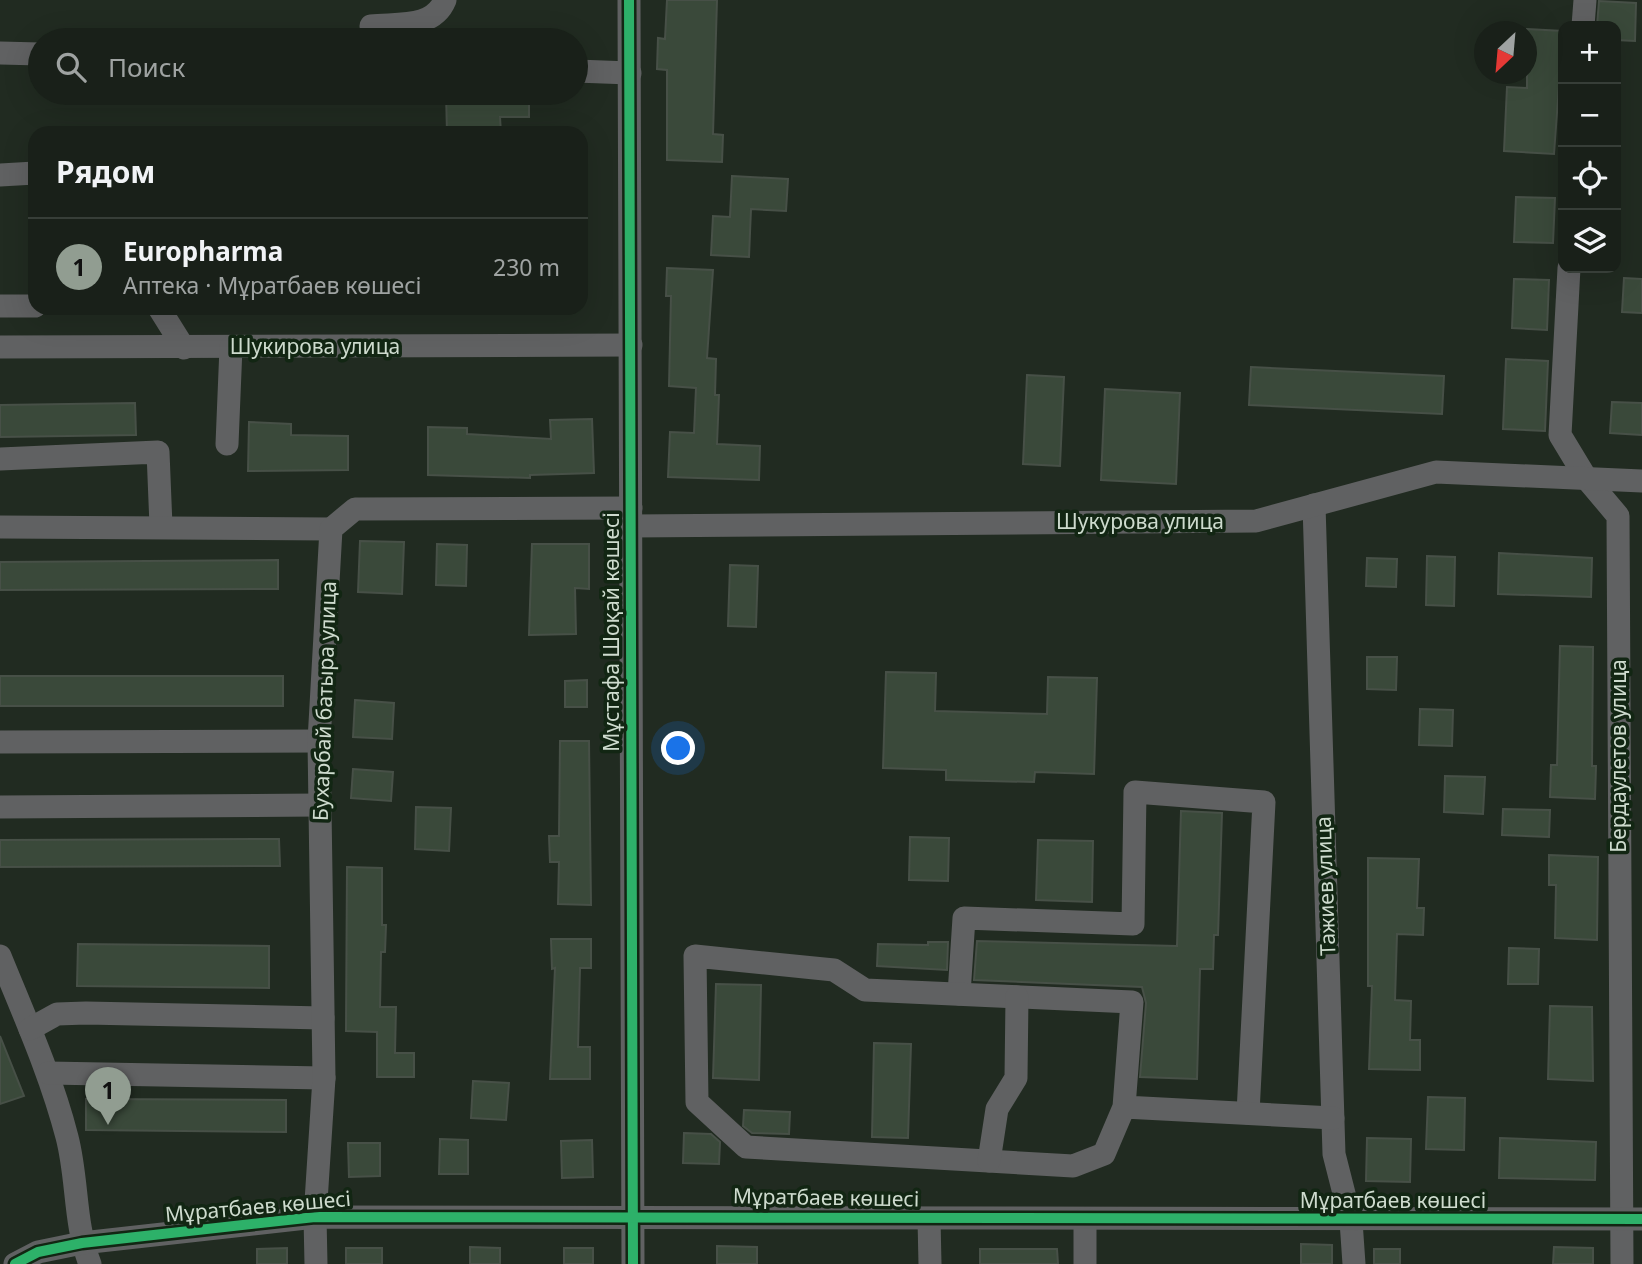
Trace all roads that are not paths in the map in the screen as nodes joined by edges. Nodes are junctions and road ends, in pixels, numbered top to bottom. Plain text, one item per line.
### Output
1 (445, 0) edge
2 (629, 0) edge
3 (1585, 0) edge
4 (1583, 21) edge
5 (371, 26) dead end
6 (0, 53) edge
7 (28, 54) edge
8 (588, 71) edge
9 (630, 73) junction
10 (28, 173) edge
11 (0, 175) edge
12 (1569, 273) edge
13 (0, 306) edge
14 (28, 306) edge
15 (163, 315) edge
16 (631, 345) junction
17 (0, 347) edge
18 (231, 347) junction
19 (184, 348) junction
20 (227, 444) dead end
21 (0, 459) edge
22 (1586, 478) junction
23 (1642, 481) edge
24 (1314, 505) junction
25 (631, 517) junction
26 (160, 526) junction
27 (0, 527) edge
28 (331, 529) junction
29 (319, 741) junction
30 (0, 742) edge
31 (320, 805) junction
32 (0, 807) edge
33 (0, 956) edge
34 (959, 994) junction
35 (1017, 997) junction
36 (323, 1018) junction
37 (30, 1028) junction
38 (48, 1073) junction
39 (324, 1078) junction
40 (1124, 1107) junction
41 (1248, 1113) junction
42 (1333, 1118) junction
43 (989, 1161) junction
44 (633, 1215) junction
45 (315, 1217) junction
46 (929, 1219) junction
47 (1085, 1219) junction
48 (1632, 1219) edge
49 (1350, 1221) junction
50 (86, 1254) edge
51 (15, 1264) edge
52 (316, 1264) edge
53 (633, 1264) edge
54 (930, 1264) edge
55 (1085, 1264) edge
56 (1354, 1264) edge
57 (1622, 1264) edge

1 - 5 street
2 - 9 street, Мұстафа Шоқай көшесі
3 - 4 street
6 - 7 street
8 - 9 street
9 - 16 street, Мұстафа Шоқай көшесі
10 - 11 street
12 - 22 street, Бердаулетов улица
13 - 14 street
15 - 19 street
16 - 18 street, Шукирова улица
16 - 25 street, Мұстафа Шоқай көшесі
17 - 19 street, Шукирова улица
18 - 19 street, Шукирова улица
18 - 20 street
21 - 26 street
22 - 23 street, Шукурова улица
22 - 24 street, Шукурова улица
22 - 48 street, Бердаулетов улица
24 - 25 street, Шукурова улица
24 - 42 street, Тажиев улица
25 - 28 street
25 - 44 street, Мұстафа Шоқай көшесі
26 - 27 street
26 - 28 street
28 - 29 street, Бухарбай батыра улица
29 - 30 street
29 - 31 street, Бухарбай батыра улица
31 - 32 street
31 - 36 street, Бухарбай батыра улица
33 - 37 street
34 - 35 street
34 - 41 street
34 - 43 street
35 - 40 street
35 - 43 street
36 - 37 street
36 - 39 street, Бухарбай батыра улица
37 - 38 street
38 - 39 street
38 - 50 street
39 - 45 street, Бухарбай батыра улица
40 - 41 street
40 - 43 street
41 - 42 street
42 - 49 street, Тажиев улица
44 - 45 street, Мұратбаев көшесі
44 - 46 street, Мұратбаев көшесі
44 - 53 street, Мұстафа Шоқай көшесі
45 - 50 street, Мұратбаев көшесі
45 - 52 street, Бухарбай батыра улица
46 - 47 street, Мұратбаев көшесі
46 - 54 street
47 - 49 street, Мұратбаев көшесі
47 - 55 street
48 - 49 street, Мұратбаев көшесі
48 - 57 street, Бердаулетов улица
49 - 56 street, Тажиев улица
50 - 51 street, Мұратбаев көшесі

